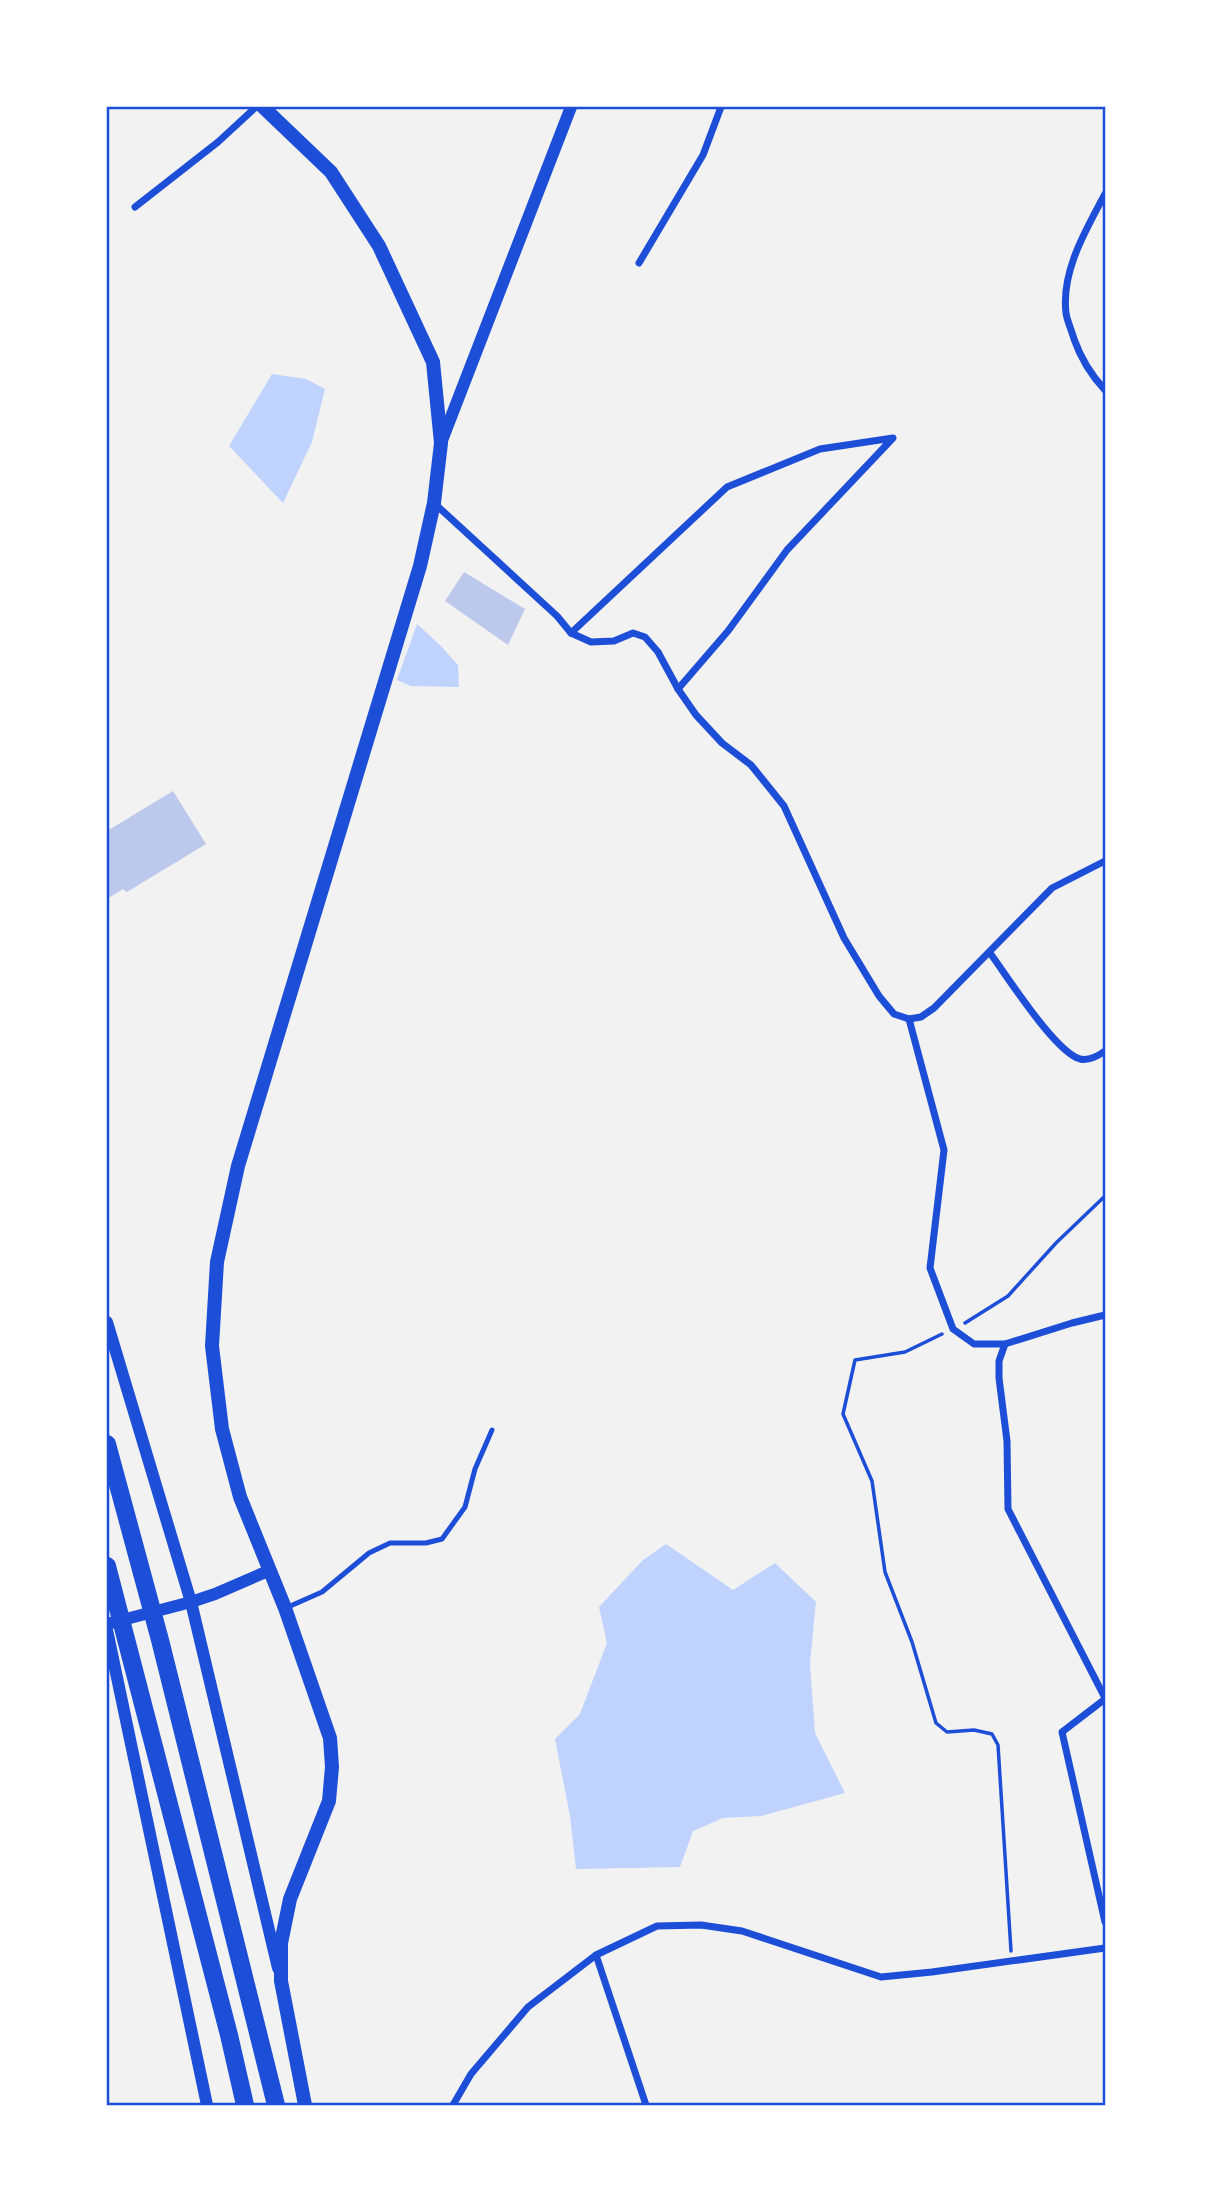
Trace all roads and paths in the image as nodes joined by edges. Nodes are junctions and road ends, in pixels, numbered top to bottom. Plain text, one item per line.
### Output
1 (256, 107) edge
2 (262, 107) edge
3 (571, 107) edge
4 (721, 107) edge
5 (1105, 194) edge
6 (135, 207) dead end
7 (639, 263) dead end
8 (1105, 390) edge
9 (441, 443) junction
10 (434, 503) junction
11 (571, 633) junction
12 (678, 689) junction
13 (1105, 862) edge
14 (990, 953) junction
15 (909, 1019) junction
16 (1105, 1051) edge
17 (1105, 1196) edge
18 (1105, 1315) edge
19 (107, 1322) edge
20 (953, 1329) junction
21 (1005, 1344) junction
22 (492, 1430) dead end
23 (107, 1444) edge
24 (107, 1566) edge
25 (268, 1571) junction
26 (191, 1602) junction
27 (285, 1608) junction
28 (107, 1624) edge
29 (107, 1630) edge
30 (1105, 1698) edge
31 (1105, 1922) edge
32 (1105, 1948) edge
33 (596, 1955) junction
34 (1011, 1960) junction
35 (281, 1982) junction
36 (207, 2105) edge
37 (245, 2105) edge
38 (276, 2105) edge
39 (305, 2105) edge
40 (453, 2105) edge
41 (646, 2105) edge

1 - 6 street
2 - 9 main road
3 - 9 street
4 - 7 street
5 - 8 street
9 - 10 main road
10 - 11 street
10 - 25 main road
11 - 12 street
11 - 12 street
12 - 15 street
13 - 14 street
14 - 15 street
14 - 16 street
15 - 20 street
17 - 20 path
18 - 21 street
19 - 26 street
20 - 21 street
20 - 34 path
21 - 30 street
22 - 27 lane
23 - 38 highway
24 - 37 highway
25 - 26 street
25 - 27 main road
26 - 28 street
26 - 35 street
27 - 35 main road
29 - 36 street
30 - 31 street
32 - 34 street
33 - 34 street
33 - 40 street
33 - 41 street
35 - 39 main road

